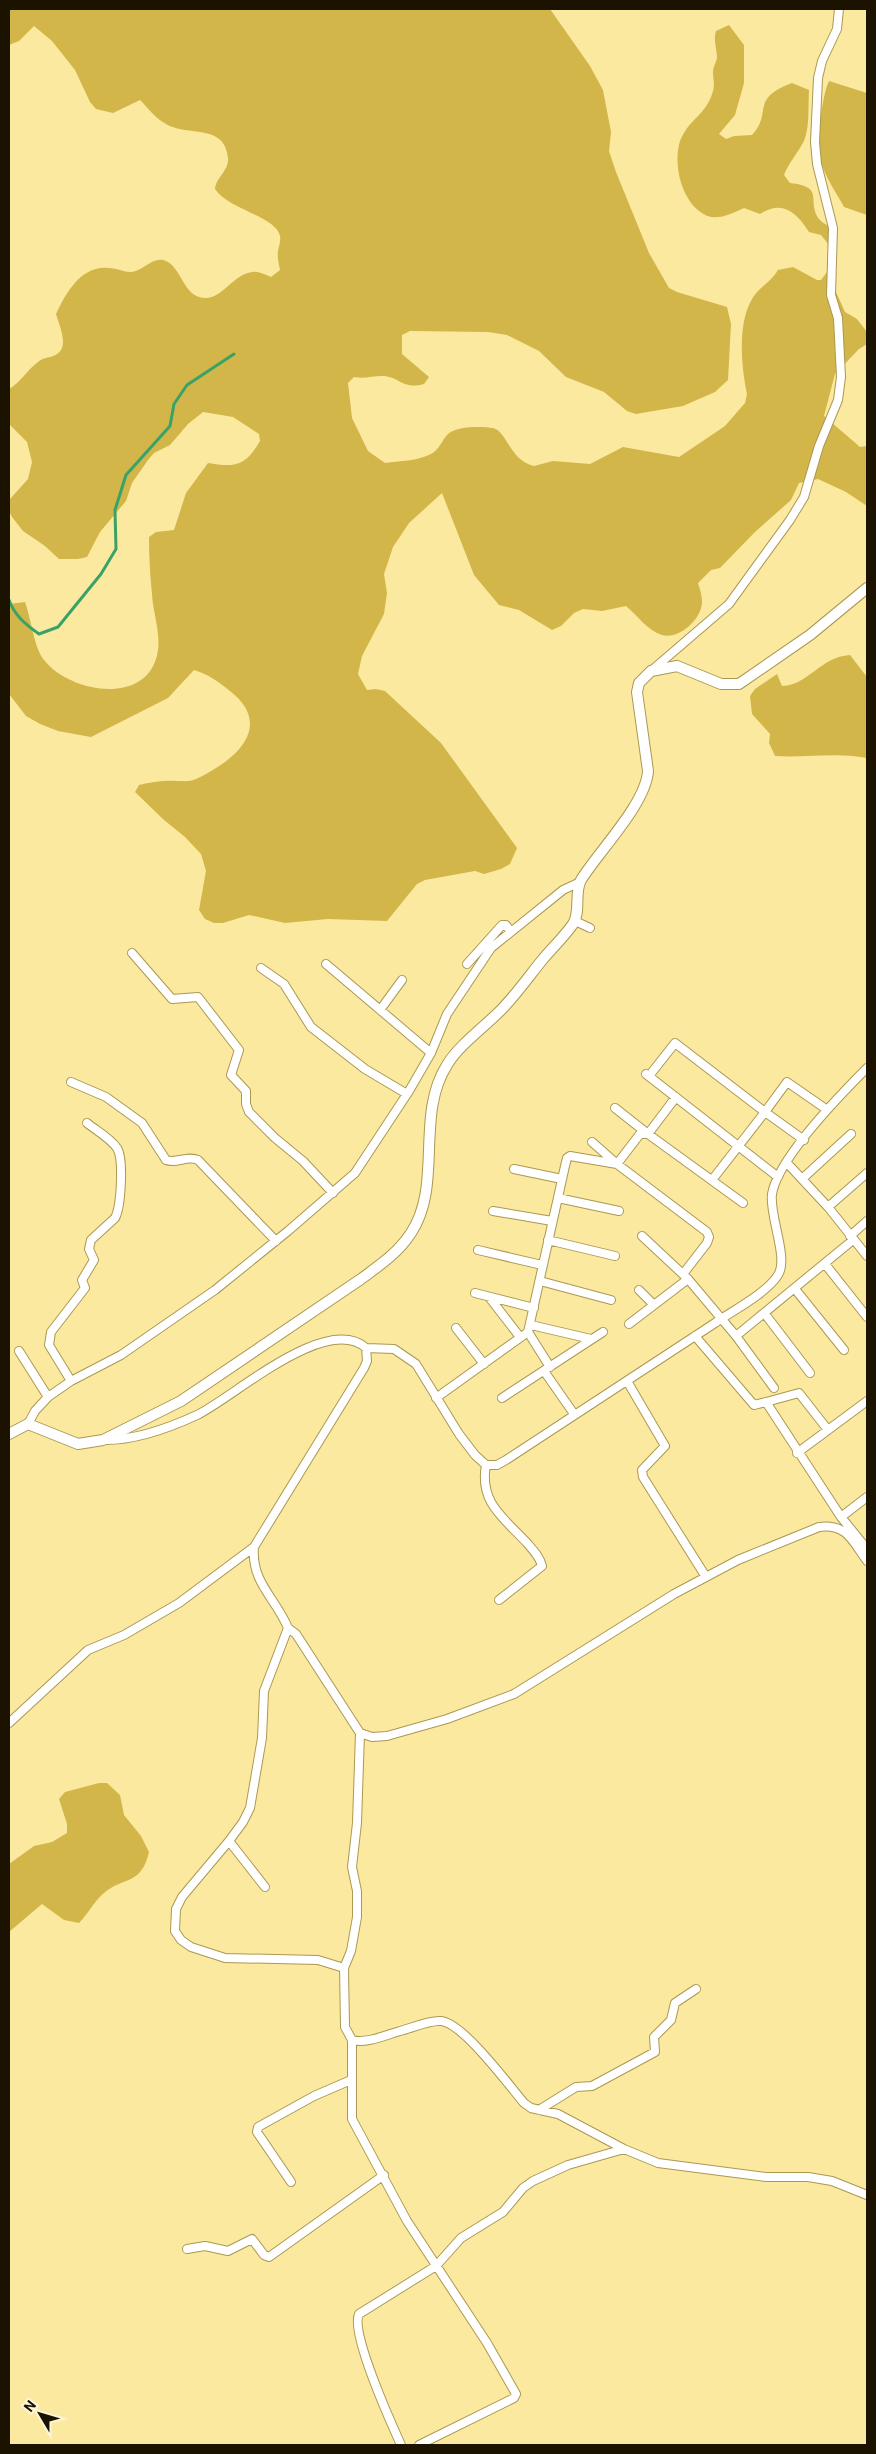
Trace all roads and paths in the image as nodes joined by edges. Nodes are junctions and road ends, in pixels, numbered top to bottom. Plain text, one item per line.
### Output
1 (839, 9) edge
2 (867, 588) edge
3 (651, 671) junction
4 (580, 882) junction
5 (575, 921) junction
6 (590, 928) dead end
7 (488, 945) junction
8 (132, 953) dead end
9 (326, 964) dead end
10 (466, 964) dead end
11 (261, 968) dead end
12 (402, 980) dead end
13 (380, 1010) junction
14 (431, 1053) junction
15 (867, 1068) edge
16 (71, 1082) dead end
17 (407, 1094) junction
18 (676, 1097) junction
19 (615, 1108) dead end
20 (826, 1109) junction
21 (765, 1112) junction
22 (87, 1123) dead end
23 (648, 1134) junction
24 (851, 1134) dead end
25 (804, 1140) junction
26 (592, 1142) dead end
27 (740, 1145) junction
28 (787, 1163) junction
29 (617, 1164) junction
30 (514, 1169) dead end
31 (867, 1173) edge
32 (778, 1177) junction
33 (562, 1179) junction
34 (802, 1179) junction
35 (712, 1180) junction
36 (333, 1193) junction
37 (558, 1198) junction
38 (743, 1203) dead end
39 (828, 1207) junction
40 (493, 1211) dead end
41 (619, 1211) dead end
42 (867, 1221) edge
43 (552, 1222) junction
44 (642, 1236) dead end
45 (852, 1238) junction
46 (548, 1240) junction
47 (276, 1241) junction
48 (478, 1250) dead end
49 (615, 1256) dead end
50 (867, 1256) edge
51 (825, 1264) junction
52 (542, 1265) junction
53 (685, 1276) junction
54 (540, 1281) junction
55 (795, 1289) junction
56 (639, 1290) dead end
57 (475, 1293) dead end
58 (489, 1297) junction
59 (611, 1300) dead end
60 (654, 1305) junction
61 (534, 1308) junction
62 (765, 1314) junction
63 (867, 1317) edge
64 (720, 1319) junction
65 (629, 1324) dead end
66 (456, 1328) dead end
67 (530, 1328) junction
68 (603, 1332) dead end
69 (695, 1336) junction
70 (736, 1336) junction
71 (520, 1337) junction
72 (591, 1339) junction
73 (366, 1348) junction
74 (844, 1350) dead end
75 (19, 1351) dead end
76 (484, 1364) junction
77 (547, 1369) junction
78 (810, 1373) dead end
79 (71, 1381) junction
80 (628, 1381) junction
81 (774, 1388) dead end
82 (48, 1397) junction
83 (436, 1398) junction
84 (502, 1398) dead end
85 (867, 1401) edge
86 (766, 1402) junction
87 (574, 1414) junction
88 (28, 1424) junction
89 (828, 1430) junction
90 (9, 1434) edge
91 (103, 1440) junction
92 (797, 1453) junction
93 (486, 1465) junction
94 (867, 1497) edge
95 (841, 1517) junction
96 (254, 1547) junction
97 (866, 1550) edge
98 (867, 1561) edge
99 (706, 1577) junction
100 (499, 1600) dead end
101 (288, 1628) junction
102 (9, 1723) edge
103 (360, 1733) junction
104 (229, 1841) junction
105 (265, 1887) dead end
106 (344, 1968) junction
107 (696, 1989) dead end
108 (352, 2040) junction
109 (351, 2080) junction
110 (539, 2110) junction
111 (624, 2149) junction
112 (384, 2175) junction
113 (291, 2182) dead end
114 (867, 2195) edge
115 (188, 2249) dead end
116 (436, 2266) junction
117 (401, 2445) edge
118 (419, 2445) edge

1 - 3 street
2 - 3 street
3 - 4 street
4 - 5 street
4 - 7 street
5 - 6 street
5 - 91 street
7 - 10 street
7 - 14 street
8 - 36 street
9 - 13 street
11 - 17 street
12 - 13 street
13 - 14 street
14 - 17 street
15 - 20 street
16 - 47 street
17 - 36 street
18 - 21 street
18 - 23 street
18 - 27 street
19 - 23 street
20 - 21 street
20 - 25 street
21 - 25 street
21 - 27 street
22 - 79 street
23 - 29 street
23 - 35 street
24 - 34 street
25 - 28 street
26 - 29 street
27 - 32 street
27 - 35 street
28 - 32 street
28 - 34 street
29 - 33 street
29 - 53 street
30 - 33 street
31 - 39 street
32 - 64 street
33 - 37 street
34 - 39 street
35 - 38 street
36 - 47 street
37 - 41 street
37 - 43 street
39 - 45 street
40 - 43 street
42 - 45 street
43 - 46 street
44 - 53 street
45 - 50 street
45 - 51 street
46 - 49 street
46 - 52 street
47 - 79 street
48 - 52 street
51 - 55 street
51 - 63 street
52 - 54 street
53 - 60 street
53 - 64 street
54 - 59 street
54 - 61 street
55 - 62 street
55 - 74 street
56 - 60 street
57 - 58 street
58 - 61 street
58 - 71 street
60 - 65 street
61 - 67 street
62 - 70 street
62 - 78 street
64 - 69 street
64 - 70 street
66 - 76 street
67 - 71 street
67 - 72 street
67 - 77 street
68 - 72 street
69 - 80 street
69 - 86 street
70 - 81 street
71 - 76 street
72 - 77 street
73 - 83 street
73 - 91 street
73 - 96 street
75 - 82 street
76 - 83 street
77 - 84 street
77 - 87 street
79 - 82 street
80 - 87 street
80 - 99 street
82 - 88 street
83 - 93 street
85 - 89 street
86 - 89 street
86 - 92 street
87 - 93 street
88 - 90 street
88 - 91 street
89 - 92 street
92 - 95 street
93 - 100 street
94 - 95 street
95 - 97 street
96 - 101 street
96 - 102 street
97 - 98 street
97 - 99 street
99 - 103 street
101 - 103 street
101 - 104 street
103 - 106 street
104 - 105 street
104 - 106 street
106 - 108 street
107 - 110 street
108 - 109 street
108 - 110 street
109 - 112 street
109 - 113 street
110 - 111 street
111 - 114 street
111 - 116 street
112 - 115 street
112 - 116 street
116 - 117 street
116 - 118 street

